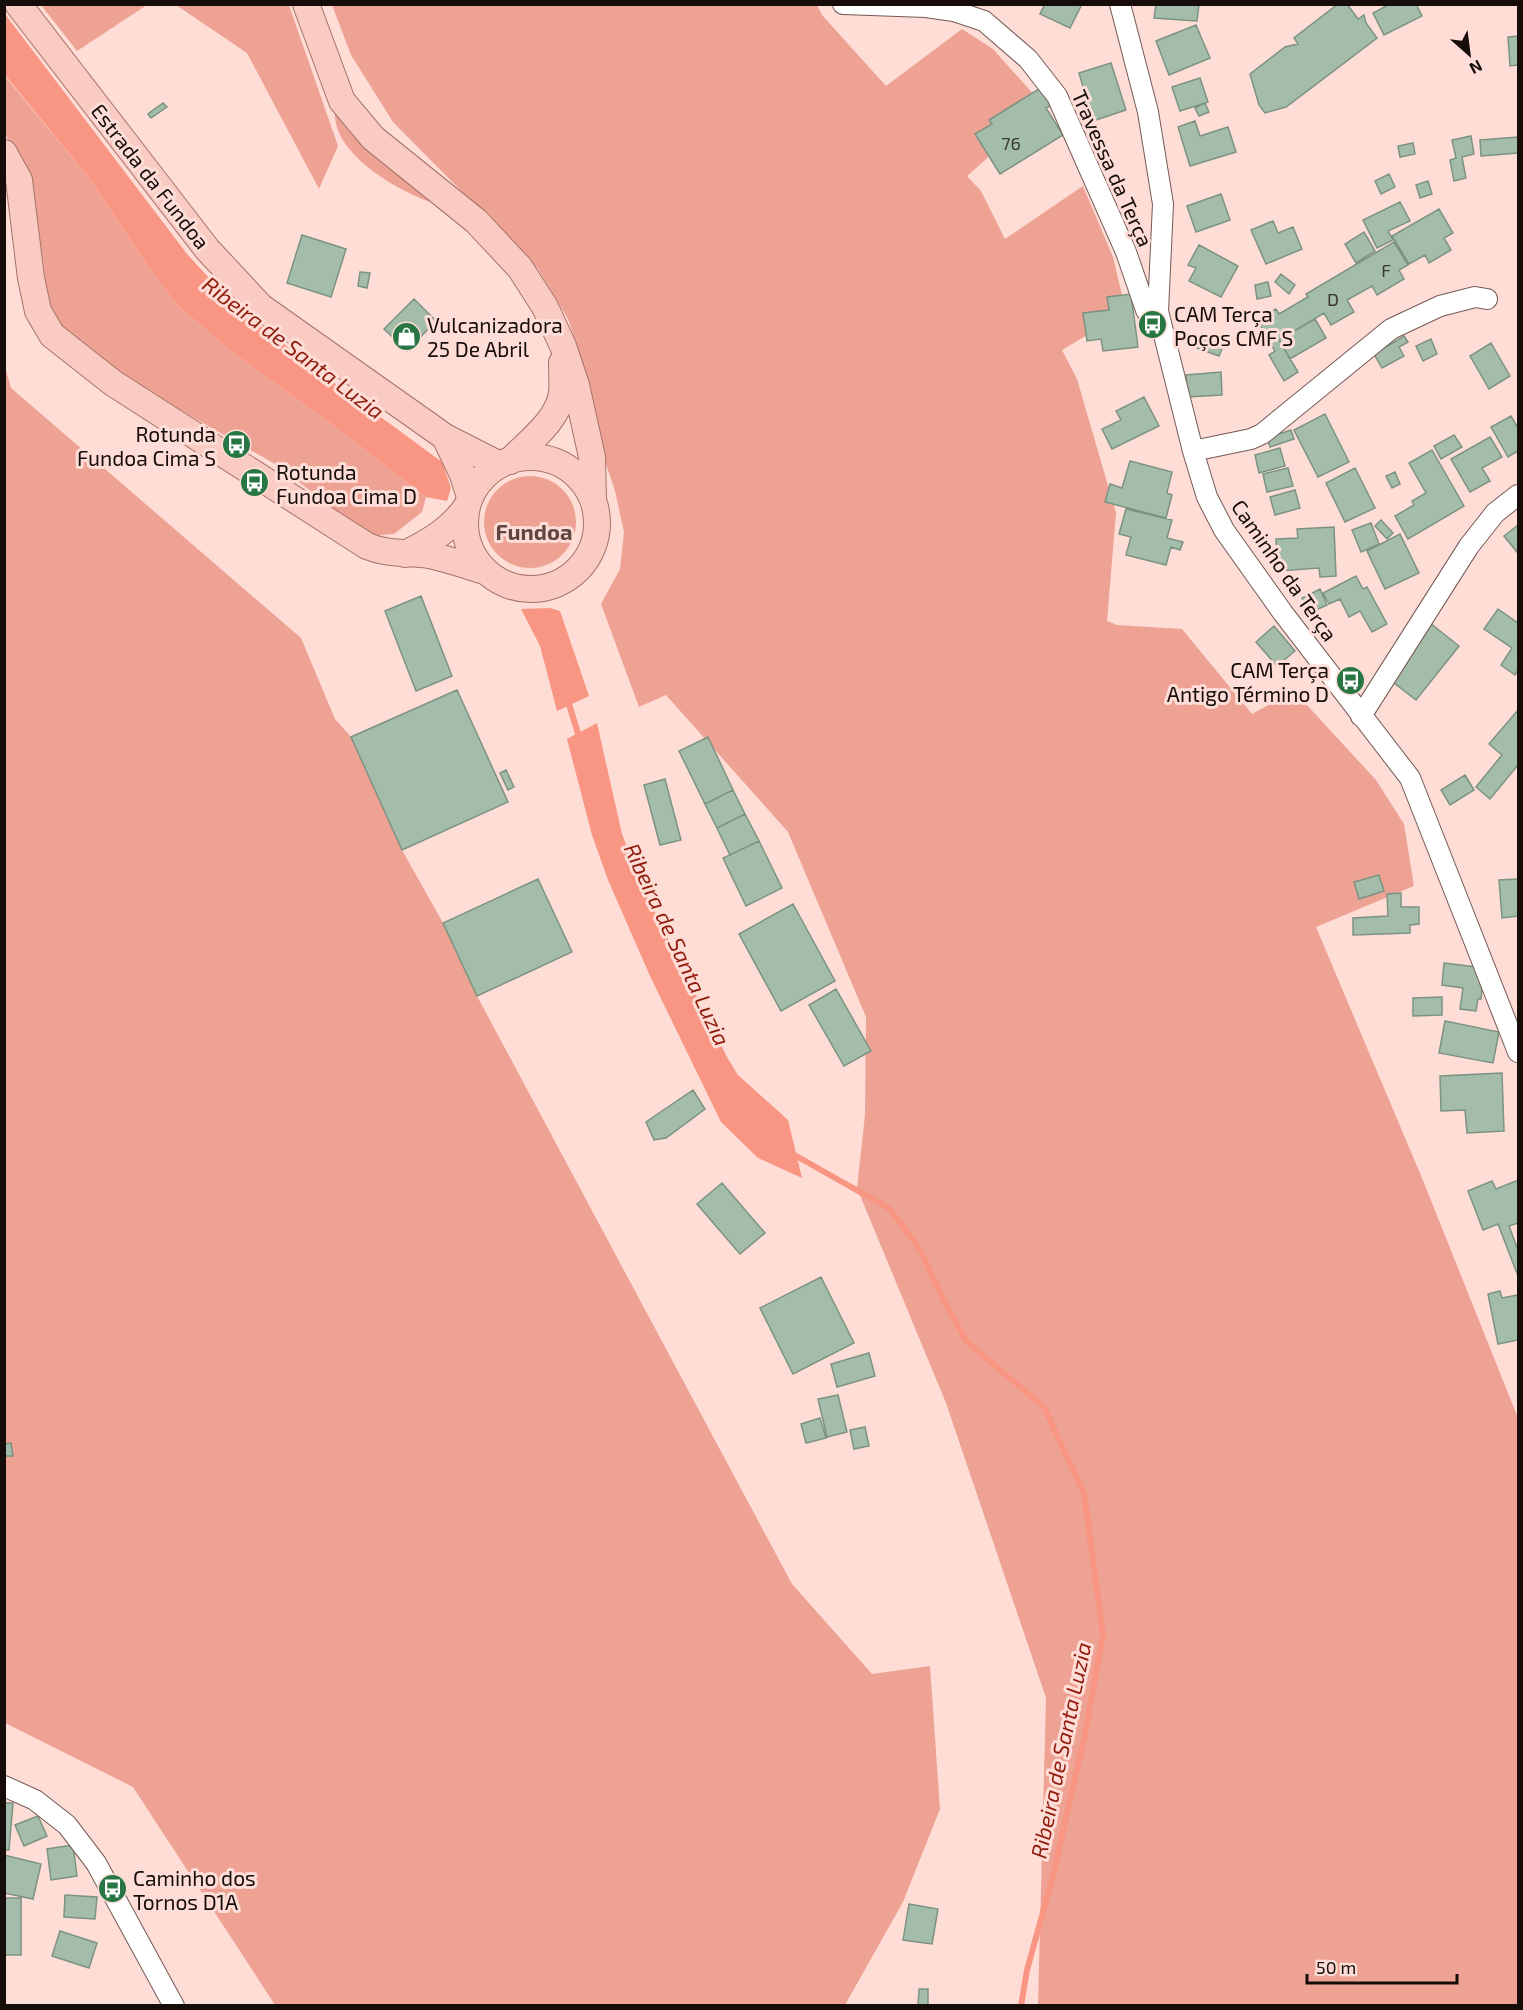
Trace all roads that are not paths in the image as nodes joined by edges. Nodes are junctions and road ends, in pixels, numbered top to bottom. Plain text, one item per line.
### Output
1 (18, 4) edge
2 (306, 4) edge
3 (843, 4) edge
4 (1119, 4) edge
5 (4, 153) edge
6 (1487, 299) dead end
7 (1158, 311) junction
8 (563, 346) junction
9 (445, 437) junction
10 (1193, 451) junction
11 (505, 463) junction
12 (1518, 495) edge
13 (593, 500) junction
14 (467, 506) junction
15 (405, 554) junction
16 (484, 571) junction
17 (1361, 716) junction
18 (1518, 1052) edge
19 (4, 1786) edge
20 (174, 2006) edge

1 - 9 main road, Estrada da Fundoa
2 - 8 main road
3 - 7 street, Travessa da Terça
4 - 7 street, Caminho da Terça
5 - 15 main road
6 - 10 street
7 - 10 street, Caminho da Terça
8 - 11 main road
8 - 13 main road
9 - 11 main road, Estrada da Fundoa
9 - 14 main road, Estrada da Fundoa
10 - 17 street, Caminho da Terça
11 - 13 main road
11 - 14 main road
12 - 17 street
13 - 16 main road
14 - 15 main road
14 - 16 main road
15 - 16 main road
17 - 18 street, Caminho da Terça
19 - 20 street

